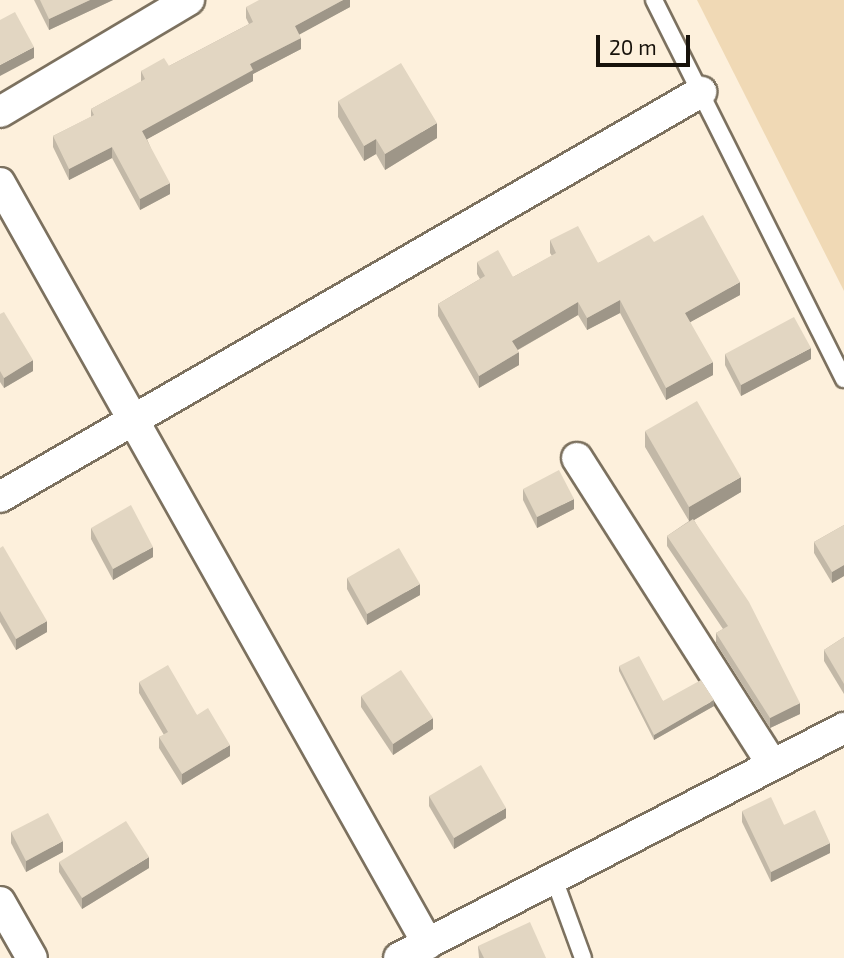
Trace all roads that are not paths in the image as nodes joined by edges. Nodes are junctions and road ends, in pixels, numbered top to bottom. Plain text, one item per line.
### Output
1 (190, 0) edge
2 (654, 0) edge
3 (701, 92) junction
4 (0, 112) edge
5 (0, 183) edge
6 (844, 379) edge
7 (130, 421) junction
8 (577, 458) dead end
9 (0, 497) edge
10 (844, 729) edge
11 (772, 764) junction
12 (553, 876) junction
13 (0, 902) edge
14 (428, 944) junction
15 (32, 958) edge
16 (399, 958) edge
17 (583, 958) edge

1 - 4 street
2 - 3 lane
3 - 6 lane
3 - 7 street
5 - 7 street
7 - 9 street
7 - 14 street
8 - 11 street
10 - 11 street
11 - 12 street
12 - 14 street
12 - 17 lane
13 - 15 street
14 - 16 street

